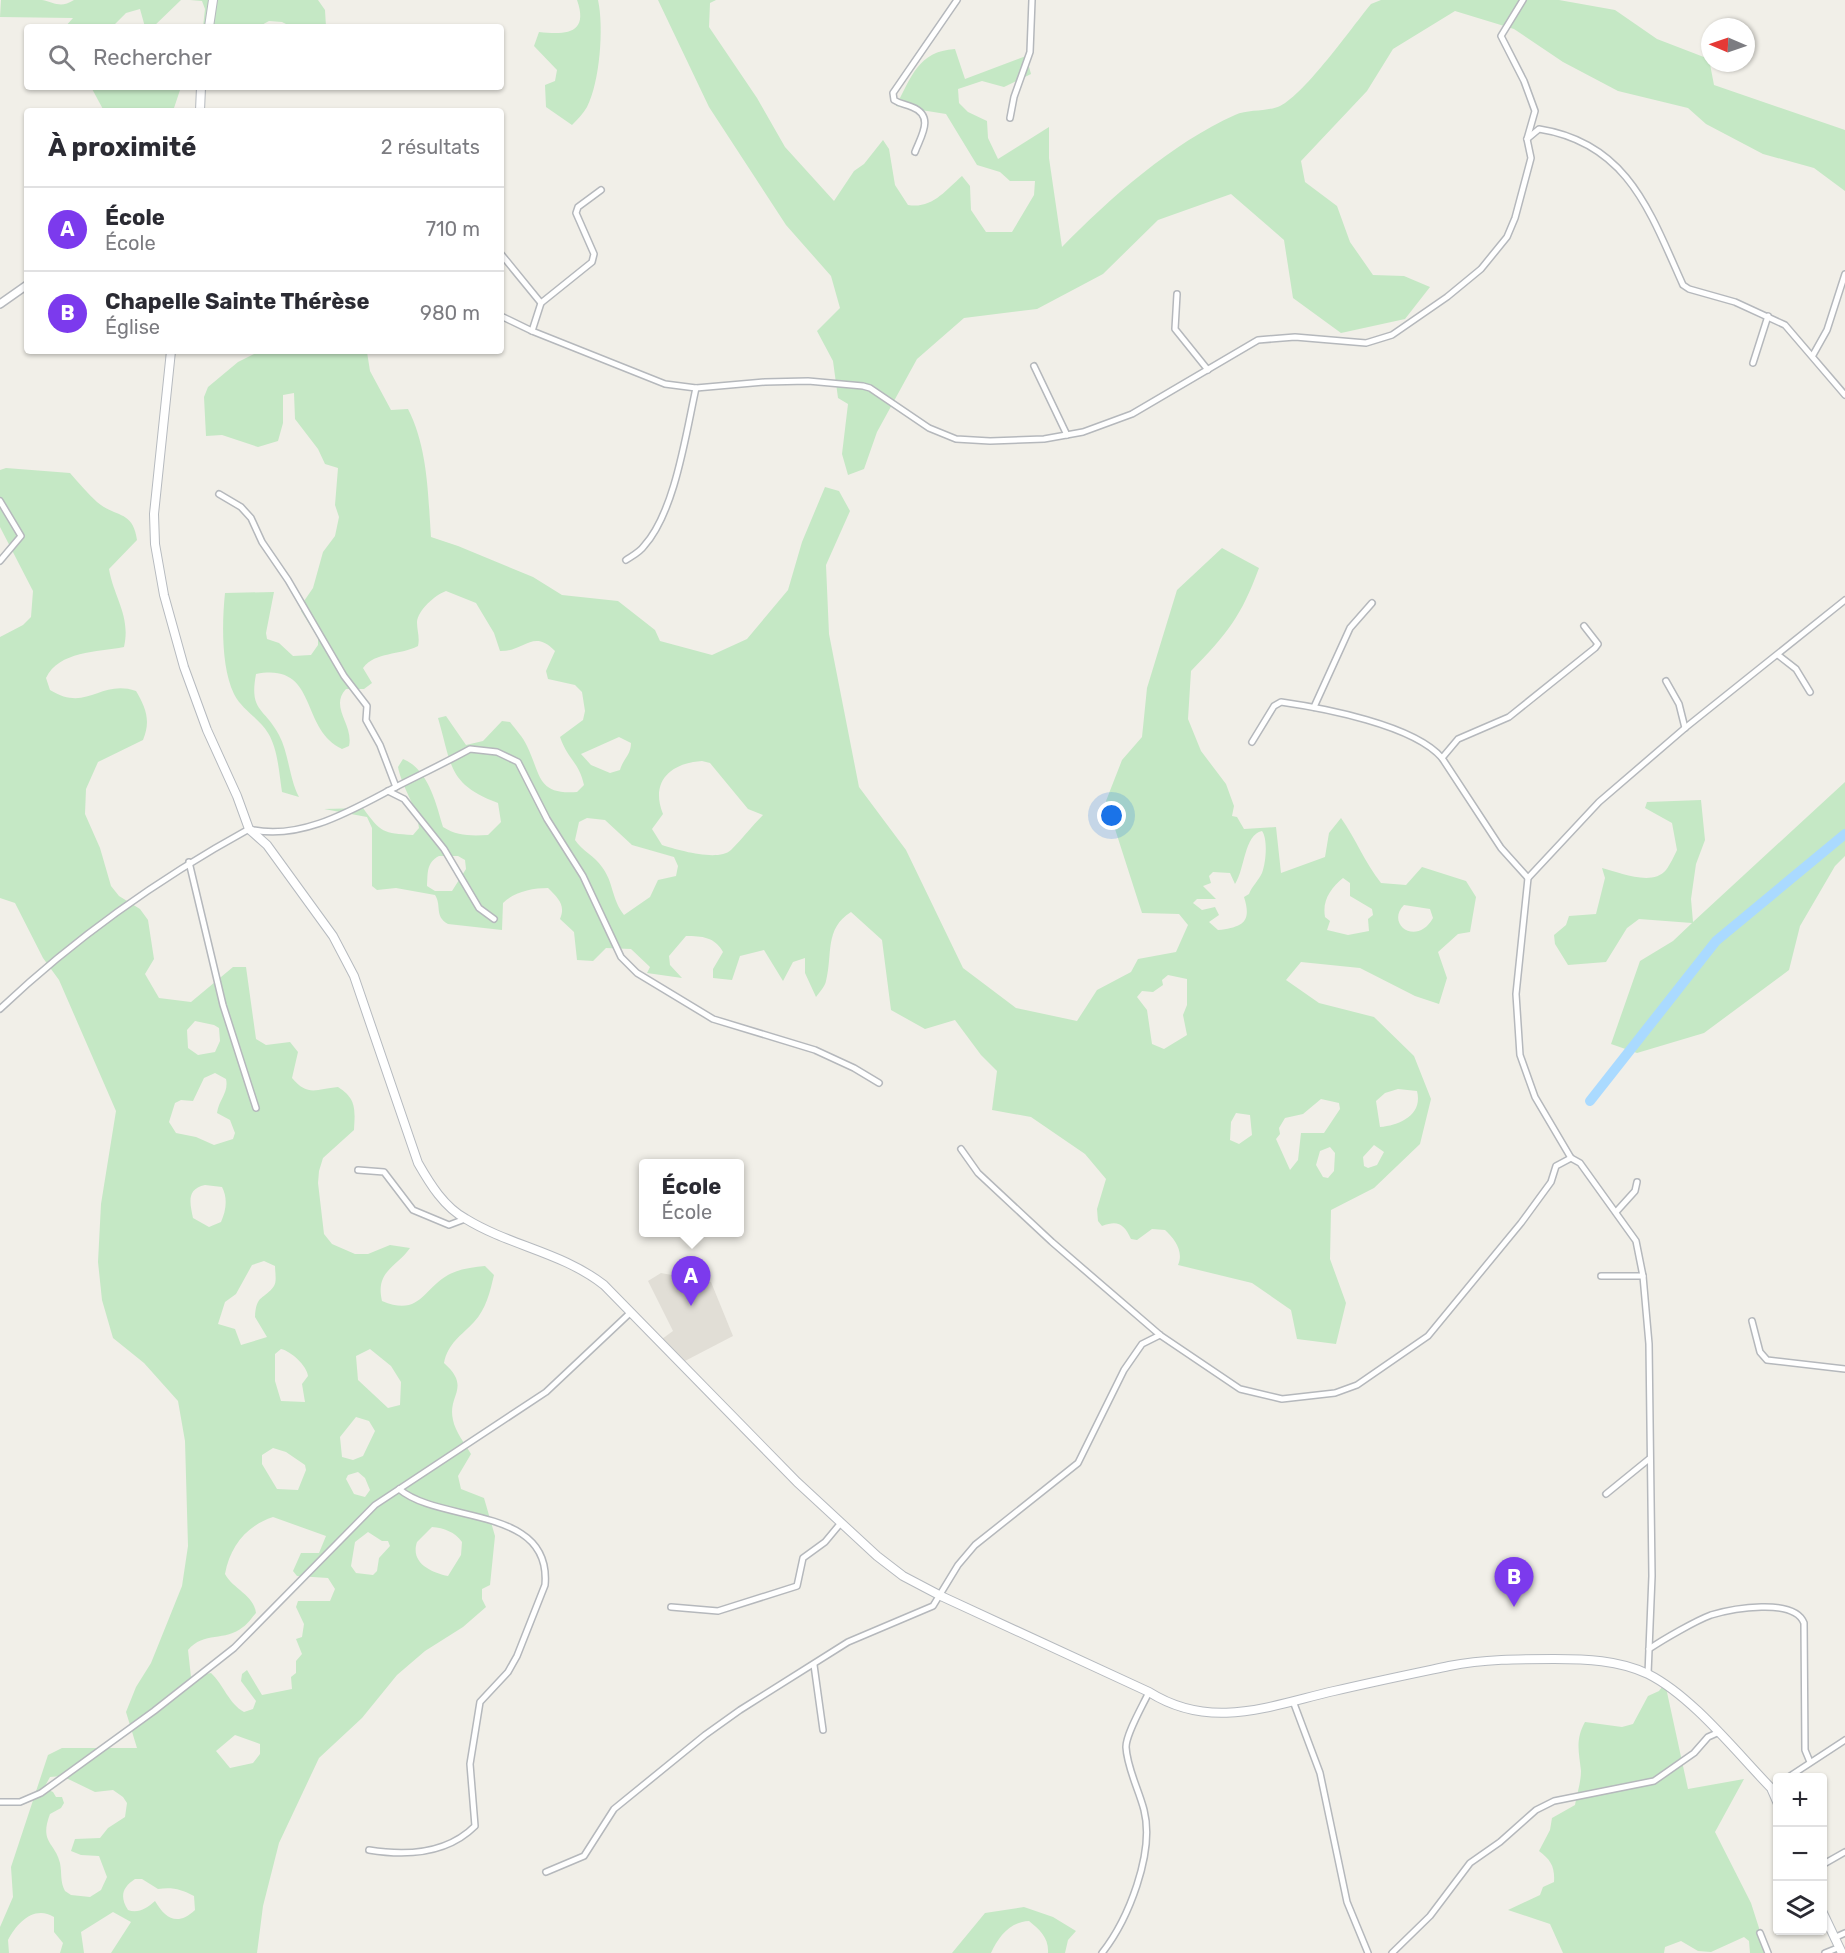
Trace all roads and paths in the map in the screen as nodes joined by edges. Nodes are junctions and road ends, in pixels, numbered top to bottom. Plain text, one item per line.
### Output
1 (213, 0) edge
2 (957, 0) edge
3 (1032, 0) edge
4 (1522, 0) edge
5 (209, 24) edge
6 (201, 90) edge
7 (200, 108) edge
8 (1010, 118) dead end
9 (1527, 139) junction
10 (915, 152) dead end
11 (601, 190) dead end
12 (504, 258) edge
13 (1845, 274) edge
14 (24, 287) edge
15 (1177, 294) dead end
16 (541, 303) junction
17 (0, 304) edge
18 (1768, 316) junction
19 (504, 317) edge
20 (532, 331) junction
21 (171, 354) edge
22 (1813, 356) junction
23 (1753, 363) dead end
24 (1034, 366) dead end
25 (1208, 369) junction
26 (696, 388) junction
27 (1845, 395) edge
28 (1067, 435) junction
29 (219, 494) dead end
30 (0, 501) edge
31 (626, 560) dead end
32 (0, 561) edge
33 (1845, 600) edge
34 (1372, 603) dead end
35 (1584, 626) dead end
36 (1778, 655) junction
37 (1666, 681) dead end
38 (1810, 693) dead end
39 (1314, 707) junction
40 (1685, 728) junction
41 (1252, 742) dead end
42 (1442, 758) junction
43 (396, 788) junction
44 (388, 791) junction
45 (249, 829) junction
46 (189, 862) junction
47 (1528, 878) junction
48 (494, 919) dead end
49 (0, 1009) edge
50 (879, 1083) dead end
51 (256, 1108) dead end
52 (961, 1149) dead end
53 (1571, 1158) junction
54 (358, 1170) dead end
55 (1637, 1182) dead end
56 (1616, 1212) junction
57 (465, 1219) junction
58 (1601, 1276) dead end
59 (1644, 1276) junction
60 (631, 1312) junction
61 (1752, 1321) dead end
62 (1160, 1335) junction
63 (1845, 1369) edge
64 (1649, 1460) junction
65 (399, 1489) junction
66 (1606, 1494) dead end
67 (840, 1524) junction
68 (941, 1596) junction
69 (671, 1607) dead end
70 (1649, 1649) junction
71 (814, 1665) junction
72 (1648, 1674) junction
73 (1149, 1692) junction
74 (1293, 1701) junction
75 (823, 1730) dead end
76 (1717, 1733) junction
77 (1845, 1740) edge
78 (1810, 1762) junction
79 (1794, 1773) edge
80 (1773, 1785) edge
81 (0, 1802) edge
82 (369, 1850) dead end
83 (1845, 1852) edge
84 (1827, 1861) edge
85 (546, 1872) dead end
86 (1827, 1924) edge
87 (1760, 1933) dead end
88 (1845, 1933) edge
89 (1836, 1947) edge
90 (1102, 1953) edge
91 (1368, 1953) edge
92 (1392, 1953) edge
93 (1768, 1953) edge
94 (1825, 1953) edge

1 - 5 main road
2 - 10 street
3 - 8 street
4 - 9 street
6 - 7 main road
9 - 18 street
9 - 25 street
11 - 16 street
12 - 16 street
13 - 22 street
14 - 17 street
15 - 25 street
16 - 20 street
18 - 22 street
18 - 23 street
19 - 20 street
20 - 26 street
21 - 45 main road
22 - 27 street
24 - 28 street
25 - 28 street
26 - 28 street
26 - 31 street
29 - 43 street
30 - 32 street
33 - 36 street
34 - 39 street
35 - 42 street
36 - 38 street
36 - 40 street
37 - 40 street
39 - 41 street
39 - 42 street
40 - 47 street
42 - 47 street
43 - 44 street
43 - 50 street
44 - 45 street
44 - 48 street
45 - 46 street
45 - 57 main road
46 - 49 street
46 - 51 street
47 - 53 street
52 - 62 street
53 - 56 street
53 - 62 street
54 - 57 street
55 - 56 street
56 - 59 street
57 - 60 main road
58 - 59 street
59 - 64 street
60 - 65 street
60 - 67 main road
61 - 63 street
62 - 68 street
64 - 66 street
64 - 70 street
65 - 81 street
65 - 82 street
67 - 68 main road
67 - 69 street
68 - 71 street
68 - 73 main road
70 - 72 street
70 - 78 street
71 - 75 street
71 - 85 street
72 - 74 main road
72 - 76 main road
73 - 74 main road
73 - 90 street
74 - 91 street
76 - 80 main road
76 - 92 street
77 - 78 street
78 - 79 street
83 - 84 street
86 - 89 main road
87 - 93 street
88 - 89 street
89 - 94 street

